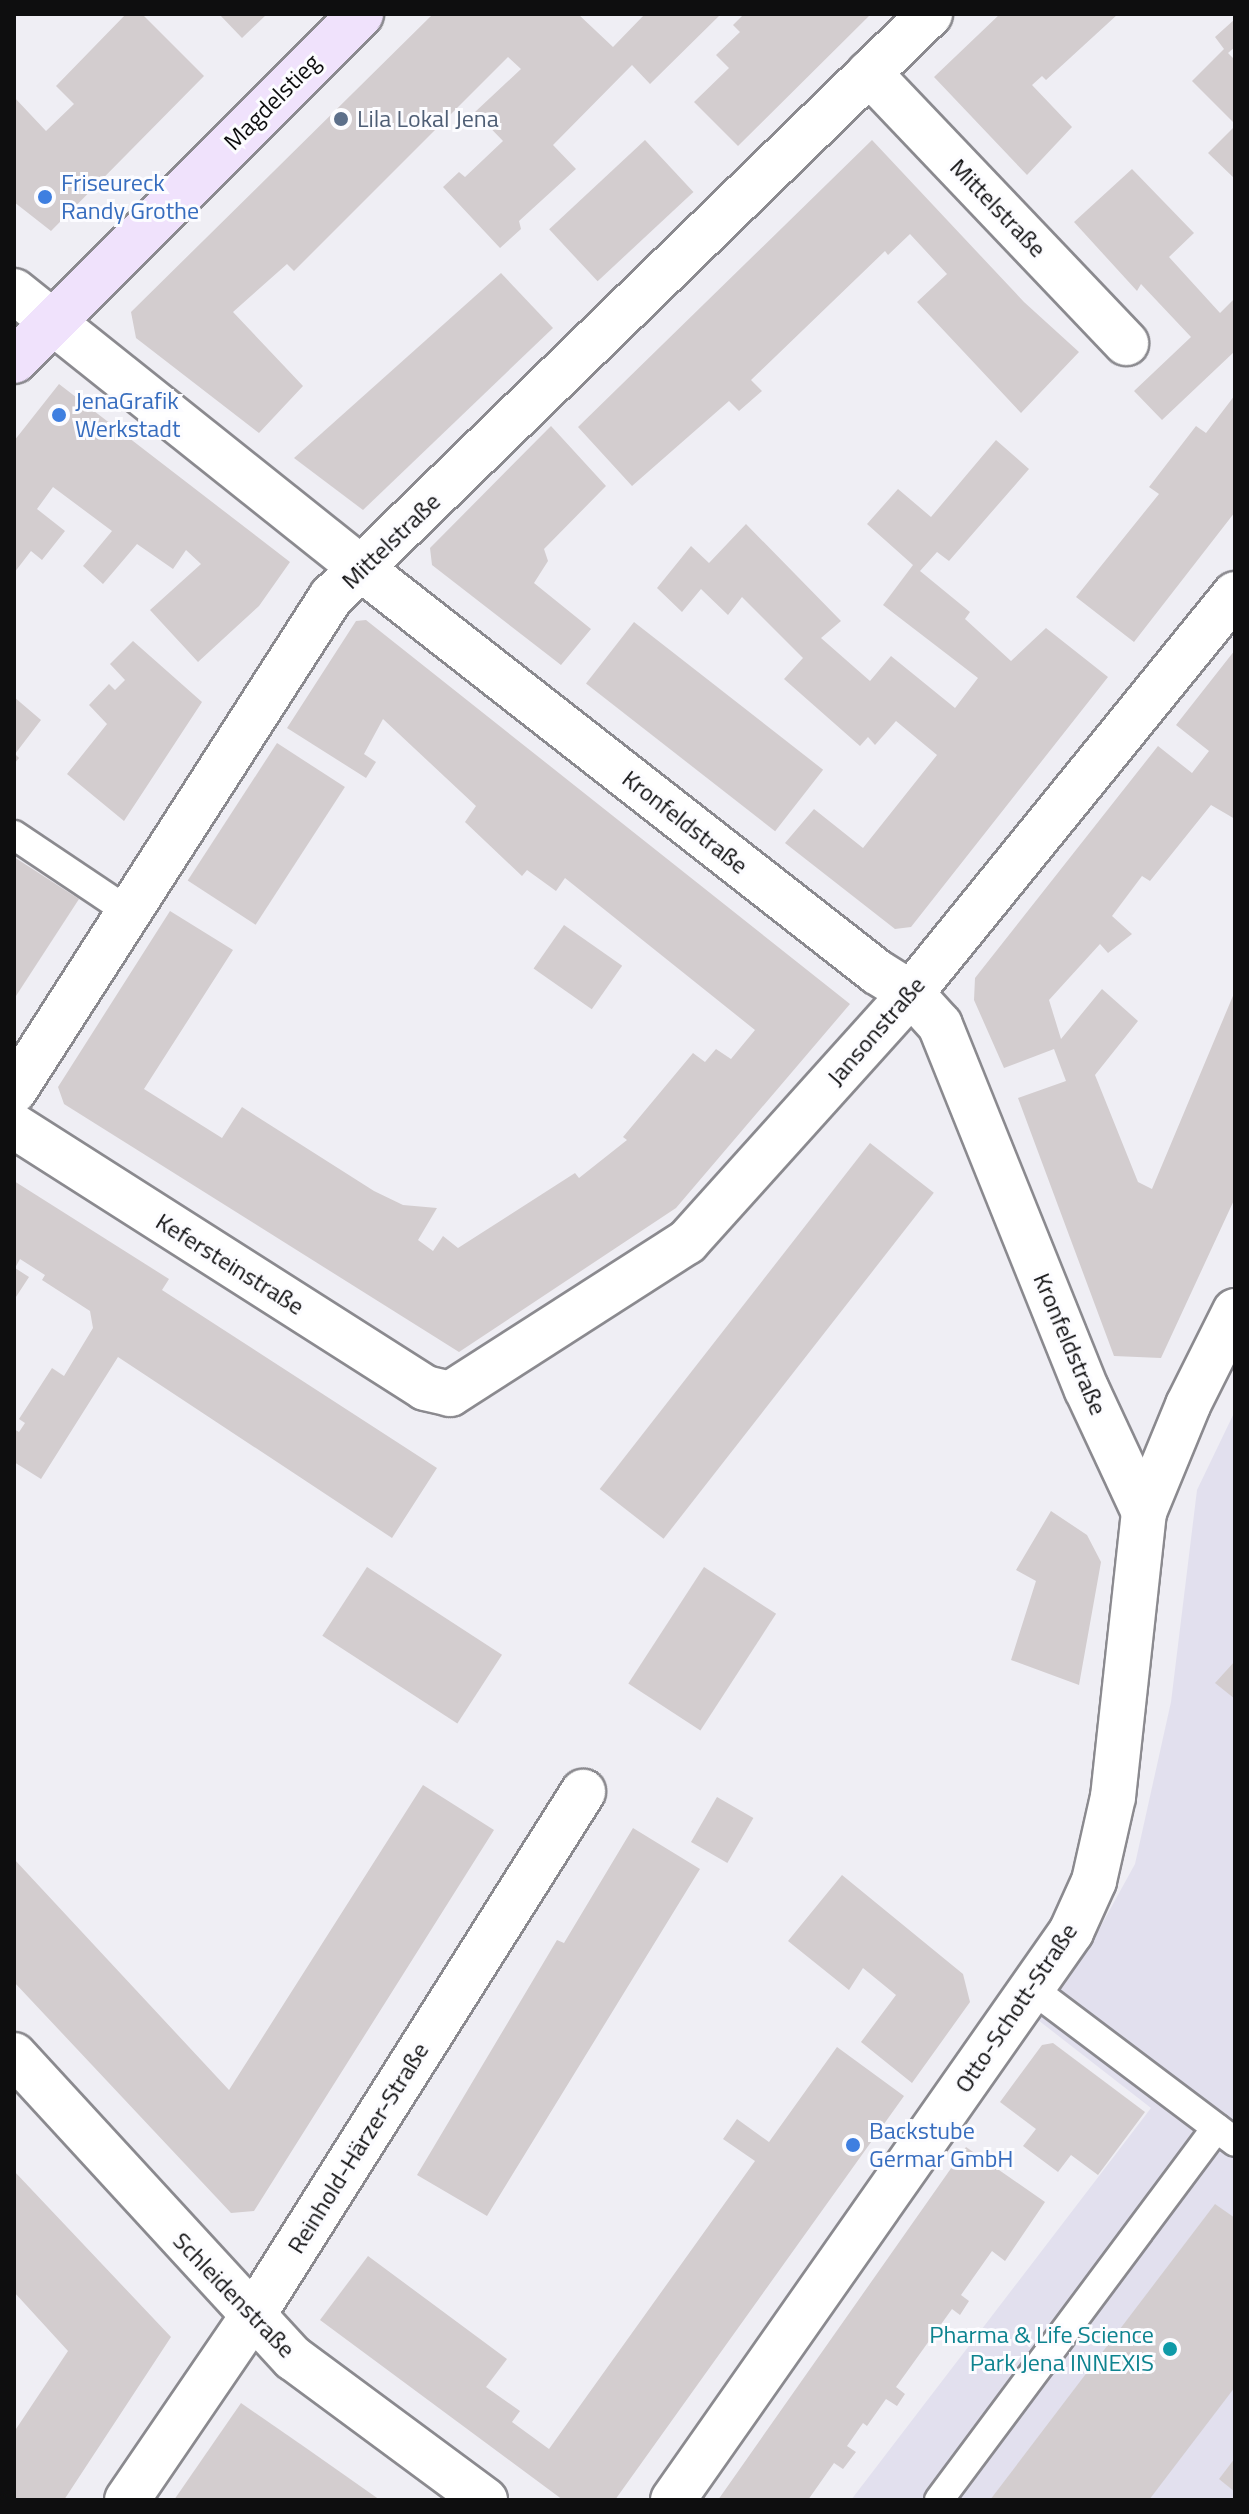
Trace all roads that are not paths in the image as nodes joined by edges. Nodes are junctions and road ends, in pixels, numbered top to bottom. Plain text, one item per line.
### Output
1 (361, 14) edge
2 (930, 14) edge
3 (869, 73) junction
4 (14, 291) edge
5 (51, 319) junction
6 (1126, 343) dead end
7 (14, 361) edge
8 (363, 570) junction
9 (1235, 594) edge
10 (14, 835) edge
11 (129, 912) junction
12 (911, 993) junction
13 (14, 1091) edge
14 (14, 1126) edge
15 (1235, 1311) edge
16 (450, 1394) joint
17 (1144, 1512) junction
18 (583, 1792) dead end
19 (1031, 1988) junction
20 (14, 2055) edge
21 (1225, 2135) edge
22 (252, 2317) junction
23 (127, 2500) edge
24 (485, 2500) edge
25 (673, 2500) edge
26 (939, 2500) edge

1 - 5 main road, Magdelstieg
2 - 3 street, Mittelstraße
3 - 6 street, Mittelstraße
3 - 8 street, Mittelstraße
4 - 5 street, Kronfeldstraße
5 - 7 main road, Magdelstieg
5 - 8 street, Kronfeldstraße
8 - 11 street, Mittelstraße
8 - 12 street, Kronfeldstraße
9 - 12 street, Jansonstraße
10 - 11 lane
11 - 13 street, Mittelstraße
12 - 16 street, Jansonstraße
12 - 17 street, Kronfeldstraße
14 - 16 street, Kefersteinstraße
15 - 17 street, Otto-Schott-Straße
17 - 19 street, Otto-Schott-Straße
18 - 22 street, Reinhold-Härzer-Straße
19 - 21 lane
19 - 25 street, Otto-Schott-Straße
20 - 22 street, Schleidenstraße
21 - 26 lane
22 - 23 street, Reinhold-Härzer-Straße
22 - 24 street, Schleidenstraße

